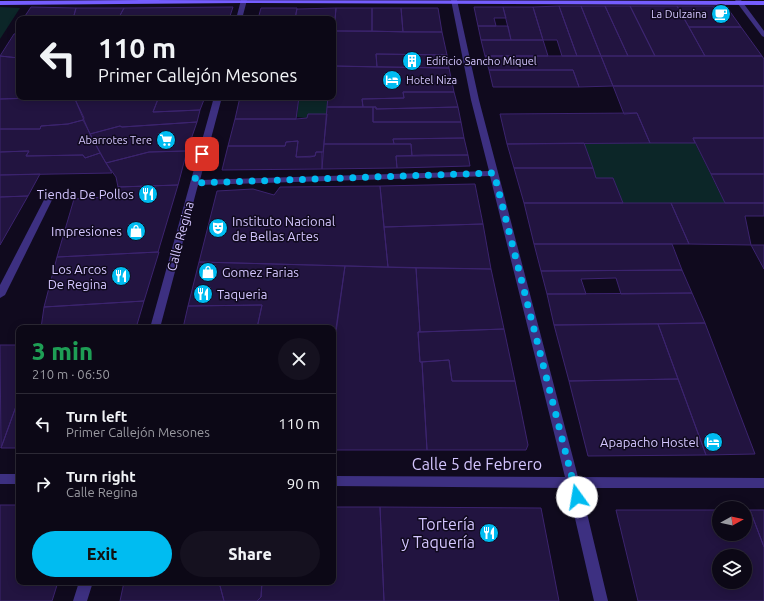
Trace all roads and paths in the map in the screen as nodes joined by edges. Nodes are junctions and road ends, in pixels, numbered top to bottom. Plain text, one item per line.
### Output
1 (244, 1) edge
2 (455, 1) edge
3 (589, 1) edge
4 (739, 1) edge
5 (0, 3) edge
6 (764, 3) edge
7 (240, 16) edge
8 (764, 35) edge
9 (217, 100) edge
10 (494, 173) junction
11 (194, 183) junction
12 (50, 196) dead end
13 (0, 295) edge
14 (156, 325) edge
15 (0, 479) edge
16 (16, 479) edge
17 (336, 480) edge
18 (573, 482) junction
19 (764, 483) edge
20 (85, 585) edge
21 (80, 601) edge
22 (602, 601) edge

1 - 2 street
1 - 5 street
1 - 7 street
2 - 3 street
2 - 10 street
3 - 4 street
4 - 6 street
4 - 8 street
9 - 11 street, Calle Regina
10 - 11 street
10 - 18 street
11 - 14 street, Calle Regina
12 - 13 street
15 - 16 street
17 - 18 street, Calle 5 de Febrero
18 - 19 street, Calle 5 de Febrero
18 - 22 street
20 - 21 street

